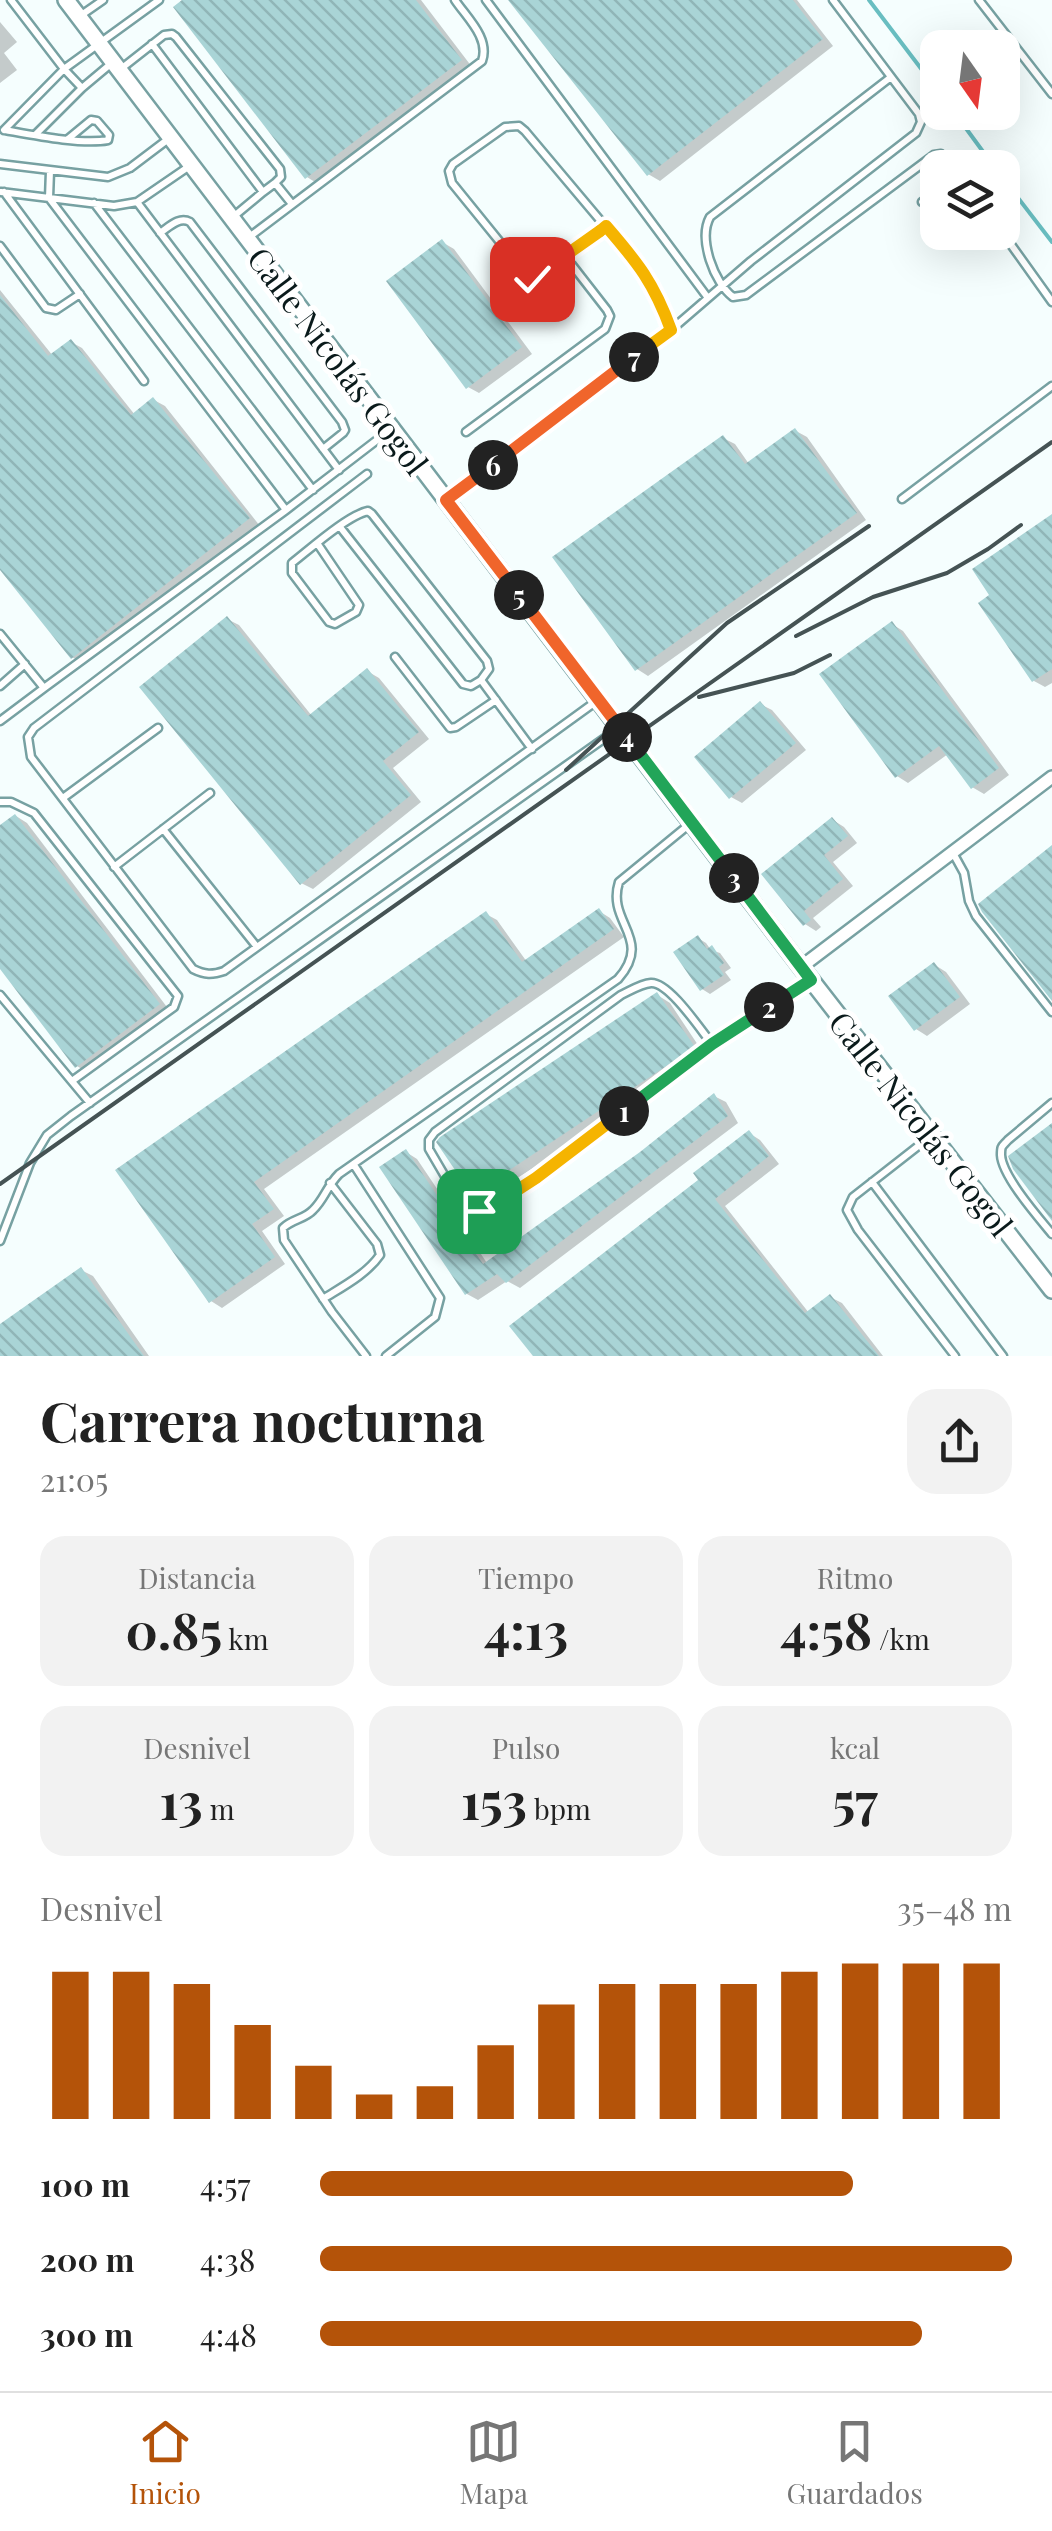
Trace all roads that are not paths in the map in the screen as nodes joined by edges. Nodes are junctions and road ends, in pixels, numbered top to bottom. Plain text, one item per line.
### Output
1 (11, 0) edge
2 (66, 0) edge
3 (102, 0) edge
4 (159, 0) edge
5 (454, 0) edge
6 (486, 0) edge
7 (832, 0) edge
8 (979, 0) edge
9 (79, 17) junction
10 (100, 44) junction
11 (152, 44) junction
12 (117, 65) junction
13 (64, 69) junction
14 (891, 77) junction
15 (82, 88) junction
16 (1052, 94) edge
17 (2, 129) edge
18 (36, 135) junction
19 (171, 137) junction
20 (68, 139) junction
21 (0, 164) edge
22 (191, 164) junction
23 (920, 166) edge
24 (50, 170) junction
25 (275, 183) junction
26 (2, 192) edge
27 (263, 192) junction
28 (50, 198) junction
29 (137, 202) junction
30 (94, 203) junction
31 (292, 204) junction
32 (232, 218) junction
33 (606, 226) junction
34 (160, 233) junction
35 (248, 239) junction
36 (0, 246) edge
37 (1015, 250) edge
38 (566, 256) junction
39 (721, 288) junction
40 (80, 294) junction
41 (708, 298) junction
42 (1052, 302) edge
43 (671, 330) junction
44 (144, 381) dead end
45 (1052, 386) edge
46 (391, 429) junction
47 (466, 432) dead end
48 (323, 448) junction
49 (339, 470) junction
50 (368, 474) dead end
51 (313, 490) junction
52 (902, 498) dead end
53 (446, 500) junction
54 (286, 510) junction
55 (340, 527) junction
56 (317, 544) junction
57 (0, 634) edge
58 (394, 657) dead end
59 (26, 664) junction
60 (481, 680) junction
61 (0, 686) edge
62 (44, 688) junction
63 (599, 699) junction
64 (496, 700) junction
65 (0, 721) edge
66 (620, 727) junction
67 (158, 728) dead end
68 (532, 748) junction
69 (1052, 778) edge
70 (210, 793) dead end
71 (63, 798) junction
72 (0, 802) edge
73 (692, 822) junction
74 (163, 829) junction
75 (952, 852) junction
76 (114, 867) junction
77 (257, 947) junction
78 (806, 973) junction
79 (0, 994) edge
80 (1052, 1012) edge
81 (712, 1044) junction
82 (72, 1081) junction
83 (90, 1103) junction
84 (1052, 1103) edge
85 (932, 1135) junction
86 (354, 1165) junction
87 (872, 1182) junction
88 (330, 1183) junction
89 (1052, 1234) edge
90 (0, 1242) edge
91 (1052, 1290) edge
92 (323, 1299) junction
93 (366, 1356) edge
94 (386, 1356) edge
95 (955, 1356) edge
96 (1003, 1356) edge

1 - 13 lane
2 - 9 street, Calle Nicolás Gogol
3 - 9 lane
4 - 10 lane
5 - 31 lane
6 - 41 lane
7 - 14 lane
8 - 16 lane
9 - 10 street, Calle Nicolás Gogol
10 - 12 street, Calle Nicolás Gogol
10 - 13 lane
11 - 12 lane
11 - 25 lane
11 - 27 lane
12 - 15 lane
12 - 19 street, Calle Nicolás Gogol
13 - 15 lane
13 - 17 lane
14 - 39 lane
14 - 39 lane
15 - 18 lane
17 - 18 lane
18 - 20 lane
19 - 22 street, Calle Nicolás Gogol
19 - 24 lane
20 - 20 lane
21 - 24 lane
22 - 29 lane
22 - 32 street, Calle Nicolás Gogol
23 - 39 lane
24 - 28 lane
25 - 27 lane
25 - 31 lane
26 - 28 lane
26 - 40 lane
27 - 32 lane
28 - 30 lane
28 - 54 lane
29 - 30 lane
29 - 34 lane
30 - 51 lane
31 - 35 lane
32 - 35 street, Calle Nicolás Gogol
33 - 38 lane
33 - 38 lane
33 - 43 lane
34 - 48 lane
34 - 48 lane
35 - 46 street, Calle Nicolás Gogol
36 - 40 lane
37 - 42 lane
38 - 47 lane
39 - 41 lane
40 - 44 lane
41 - 43 lane
43 - 53 lane
45 - 52 lane
46 - 49 lane
46 - 53 street, Calle Nicolás Gogol
48 - 49 lane
49 - 51 lane
50 - 71 lane
51 - 54 lane
53 - 63 street, Calle Nicolás Gogol
54 - 62 lane
55 - 56 lane
55 - 60 lane
55 - 60 lane
56 - 56 lane
57 - 59 lane
58 - 64 lane
59 - 61 lane
59 - 62 lane
60 - 64 lane
62 - 65 lane
63 - 66 street, Calle Nicolás Gogol
63 - 68 lane
64 - 68 lane
66 - 73 street, Calle Nicolás Gogol
66 - 83 lane
67 - 71 lane
68 - 77 lane
69 - 75 street
70 - 74 lane
71 - 76 lane
72 - 82 lane
73 - 78 street, Calle Nicolás Gogol
73 - 86 lane
74 - 76 lane
74 - 77 lane
75 - 78 street
75 - 80 lane
76 - 77 lane
78 - 81 lane
78 - 85 street, Calle Nicolás Gogol
79 - 82 lane
81 - 81 lane
82 - 83 lane
83 - 90 lane
84 - 89 lane
85 - 87 lane
85 - 91 street, Calle Nicolás Gogol
86 - 88 lane
86 - 94 lane
87 - 95 lane
87 - 96 lane
88 - 92 lane
88 - 92 lane
92 - 93 lane

